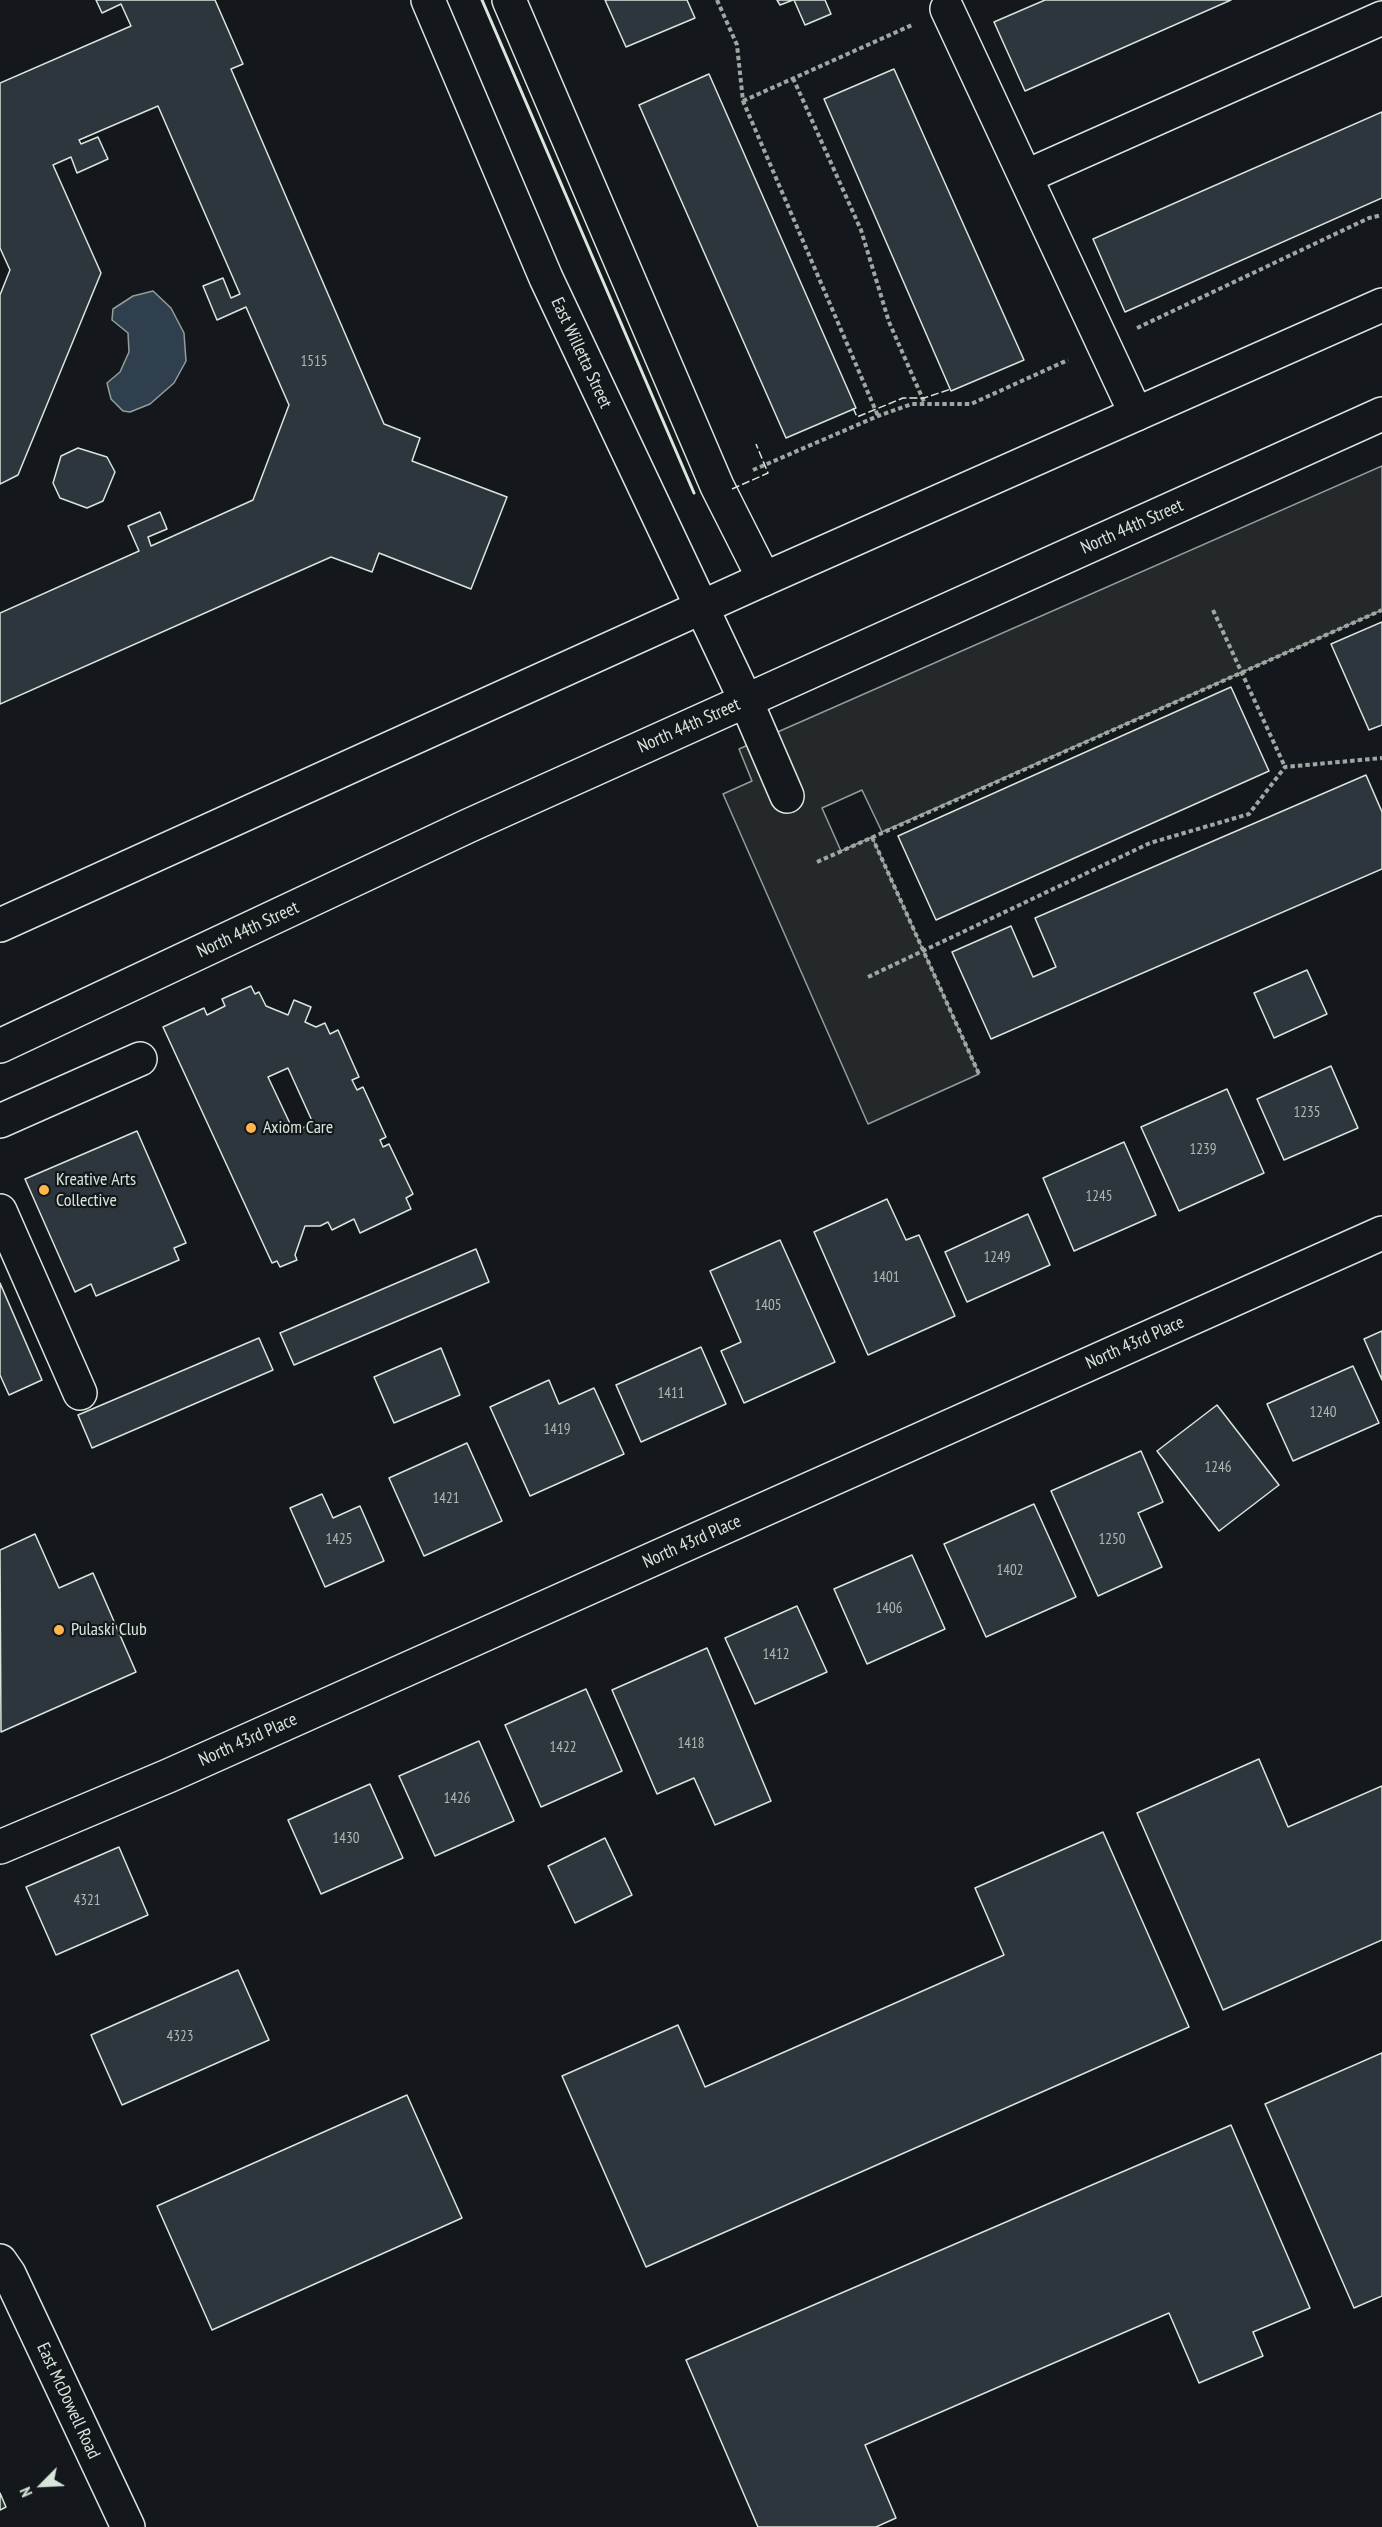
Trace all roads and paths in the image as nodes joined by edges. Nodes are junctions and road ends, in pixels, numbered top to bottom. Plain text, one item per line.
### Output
1 (428, 0) edge
2 (508, 0) edge
3 (717, 0) edge
4 (947, 9) joint
5 (1382, 18) edge
6 (793, 78) junction
7 (743, 101) junction
8 (1027, 176) junction
9 (1382, 215) edge
10 (1382, 305) edge
11 (1104, 344) junction
12 (926, 404) junction
13 (1136, 414) junction
14 (1382, 414) edge
15 (878, 416) junction
16 (717, 486) junction
17 (764, 579) junction
18 (700, 608) junction
19 (1213, 610) dead end
20 (1382, 610) edge
21 (1243, 672) junction
22 (746, 701) junction
23 (1382, 758) edge
24 (1285, 767) junction
25 (787, 796) dead end
26 (872, 837) junction
27 (817, 862) dead end
28 (0, 925) edge
29 (924, 950) junction
30 (868, 977) dead end
31 (0, 1046) edge
32 (140, 1059) dead end
33 (979, 1074) dead end
34 (0, 1121) edge
35 (0, 1210) edge
36 (1382, 1233) edge
37 (80, 1393) dead end
38 (0, 1847) edge
39 (3, 2260) edge
40 (128, 2527) edge

1 - 18 street, East Willetta Street
2 - 16 street
3 - 7 path
4 - 6 path
4 - 8 street
5 - 8 street
6 - 7 path
6 - 12 path
7 - 15 path
8 - 11 street
9 - 11 path
10 - 13 street
11 - 12 path
11 - 13 street
12 - 15 path
13 - 17 street
14 - 22 street, North 44th Street
15 - 16 path
16 - 17 street
17 - 18 street
18 - 22 street, East Willetta Street
18 - 28 street
19 - 21 path
20 - 21 path
21 - 24 path
21 - 26 path
22 - 25 street, East Willetta Street
22 - 31 street, North 44th Street
23 - 24 path
24 - 29 path
26 - 27 path
26 - 29 path
29 - 30 path
29 - 33 path
32 - 34 street
35 - 37 street
36 - 38 street, North 43rd Place
39 - 40 street, East McDowell Road

